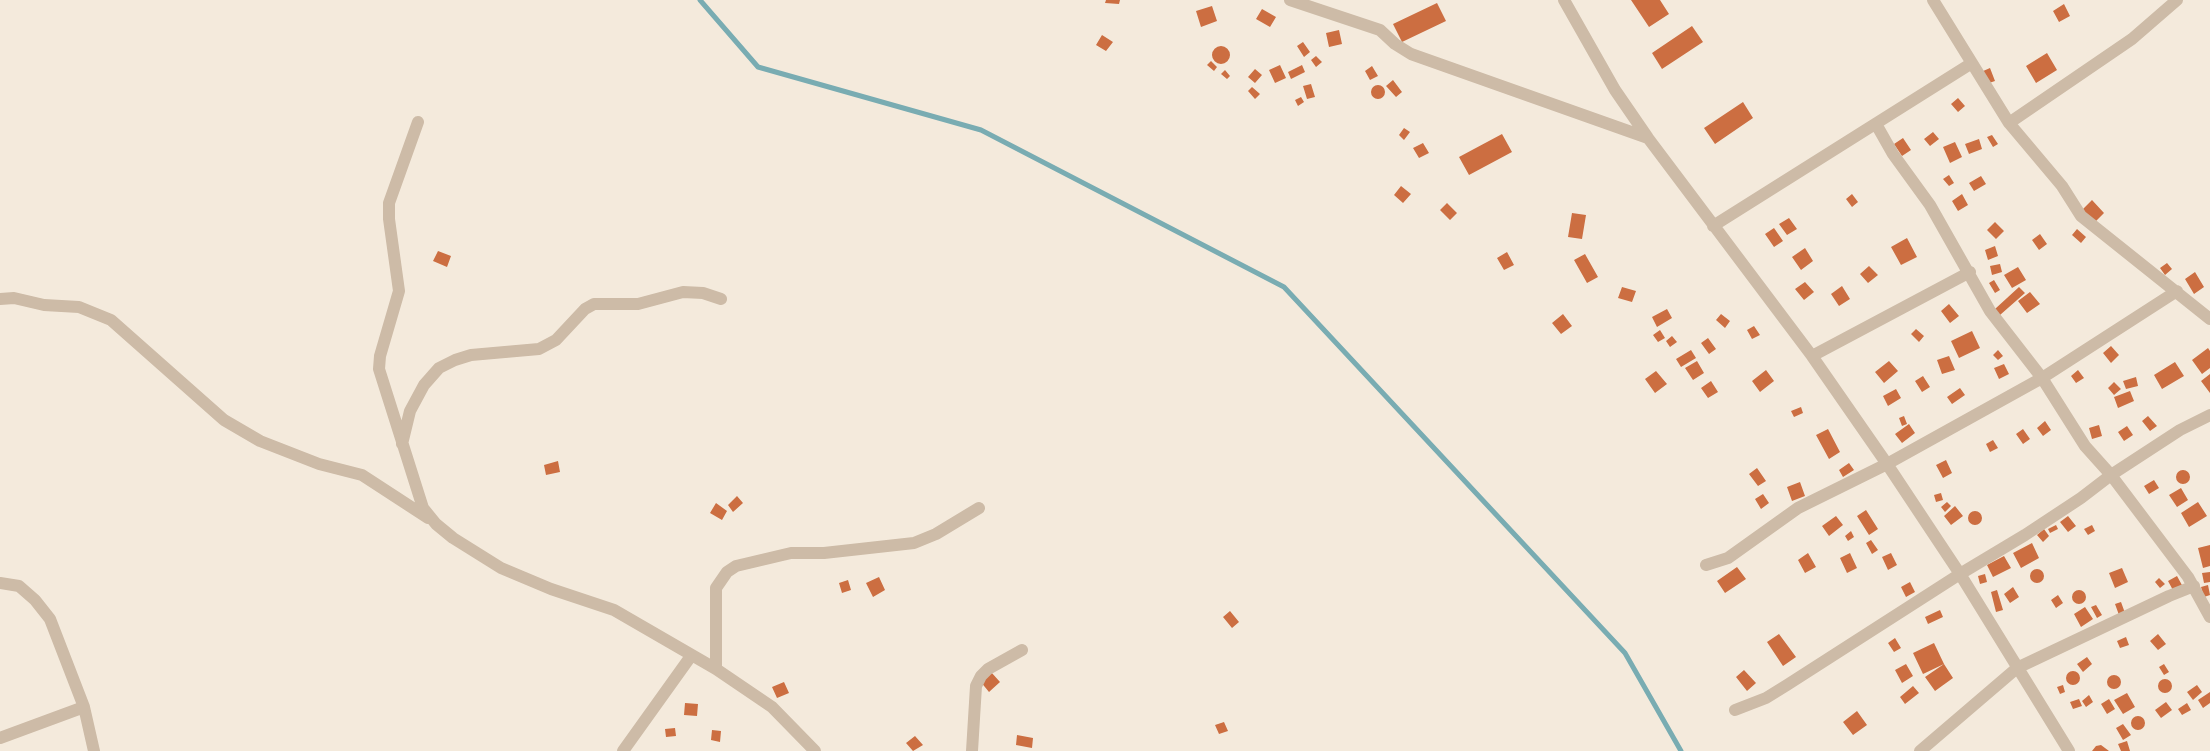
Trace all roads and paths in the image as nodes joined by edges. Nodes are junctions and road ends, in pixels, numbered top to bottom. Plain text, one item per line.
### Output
1 (1290, 0) edge
2 (1564, 0) edge
3 (1933, 0) edge
4 (2178, 0) edge
5 (1972, 63) junction
6 (418, 122) dead end
7 (2009, 122) junction
8 (1876, 124) junction
9 (1648, 138) junction
10 (1713, 226) junction
11 (1970, 272) junction
12 (2177, 291) junction
13 (0, 299) edge
14 (721, 299) dead end
15 (2210, 319) edge
16 (1812, 356) junction
17 (2042, 378) junction
18 (2210, 415) edge
19 (402, 446) junction
20 (1887, 464) junction
21 (2110, 475) junction
22 (979, 508) dead end
23 (436, 524) junction
24 (1706, 565) dead end
25 (1960, 574) junction
26 (0, 583) edge
27 (2194, 586) junction
28 (2210, 616) edge
29 (1022, 650) dead end
30 (691, 656) junction
31 (2018, 668) junction
32 (716, 669) junction
33 (84, 707) junction
34 (1736, 710) dead end
35 (0, 738) edge
36 (94, 751) edge
37 (623, 751) edge
38 (815, 751) edge
39 (972, 751) edge
40 (1920, 751) edge
41 (2069, 751) edge

1 - 9 street
2 - 9 street
3 - 5 street
4 - 7 street
5 - 7 street
5 - 8 street
6 - 19 street
7 - 12 street
8 - 10 street
8 - 11 street
9 - 10 street
10 - 16 street
11 - 16 street
11 - 17 street
12 - 15 street
12 - 17 street
13 - 23 street
14 - 19 street
16 - 20 street
17 - 20 street
17 - 21 street
18 - 21 street
19 - 23 street
20 - 24 street
20 - 25 street
21 - 25 street
21 - 27 street
22 - 32 street
23 - 30 street
25 - 31 street
25 - 34 street
26 - 33 street
27 - 28 street
27 - 31 street
29 - 39 street
30 - 32 street
30 - 37 street
31 - 40 street
31 - 41 street
32 - 38 street
33 - 35 street
33 - 36 street

